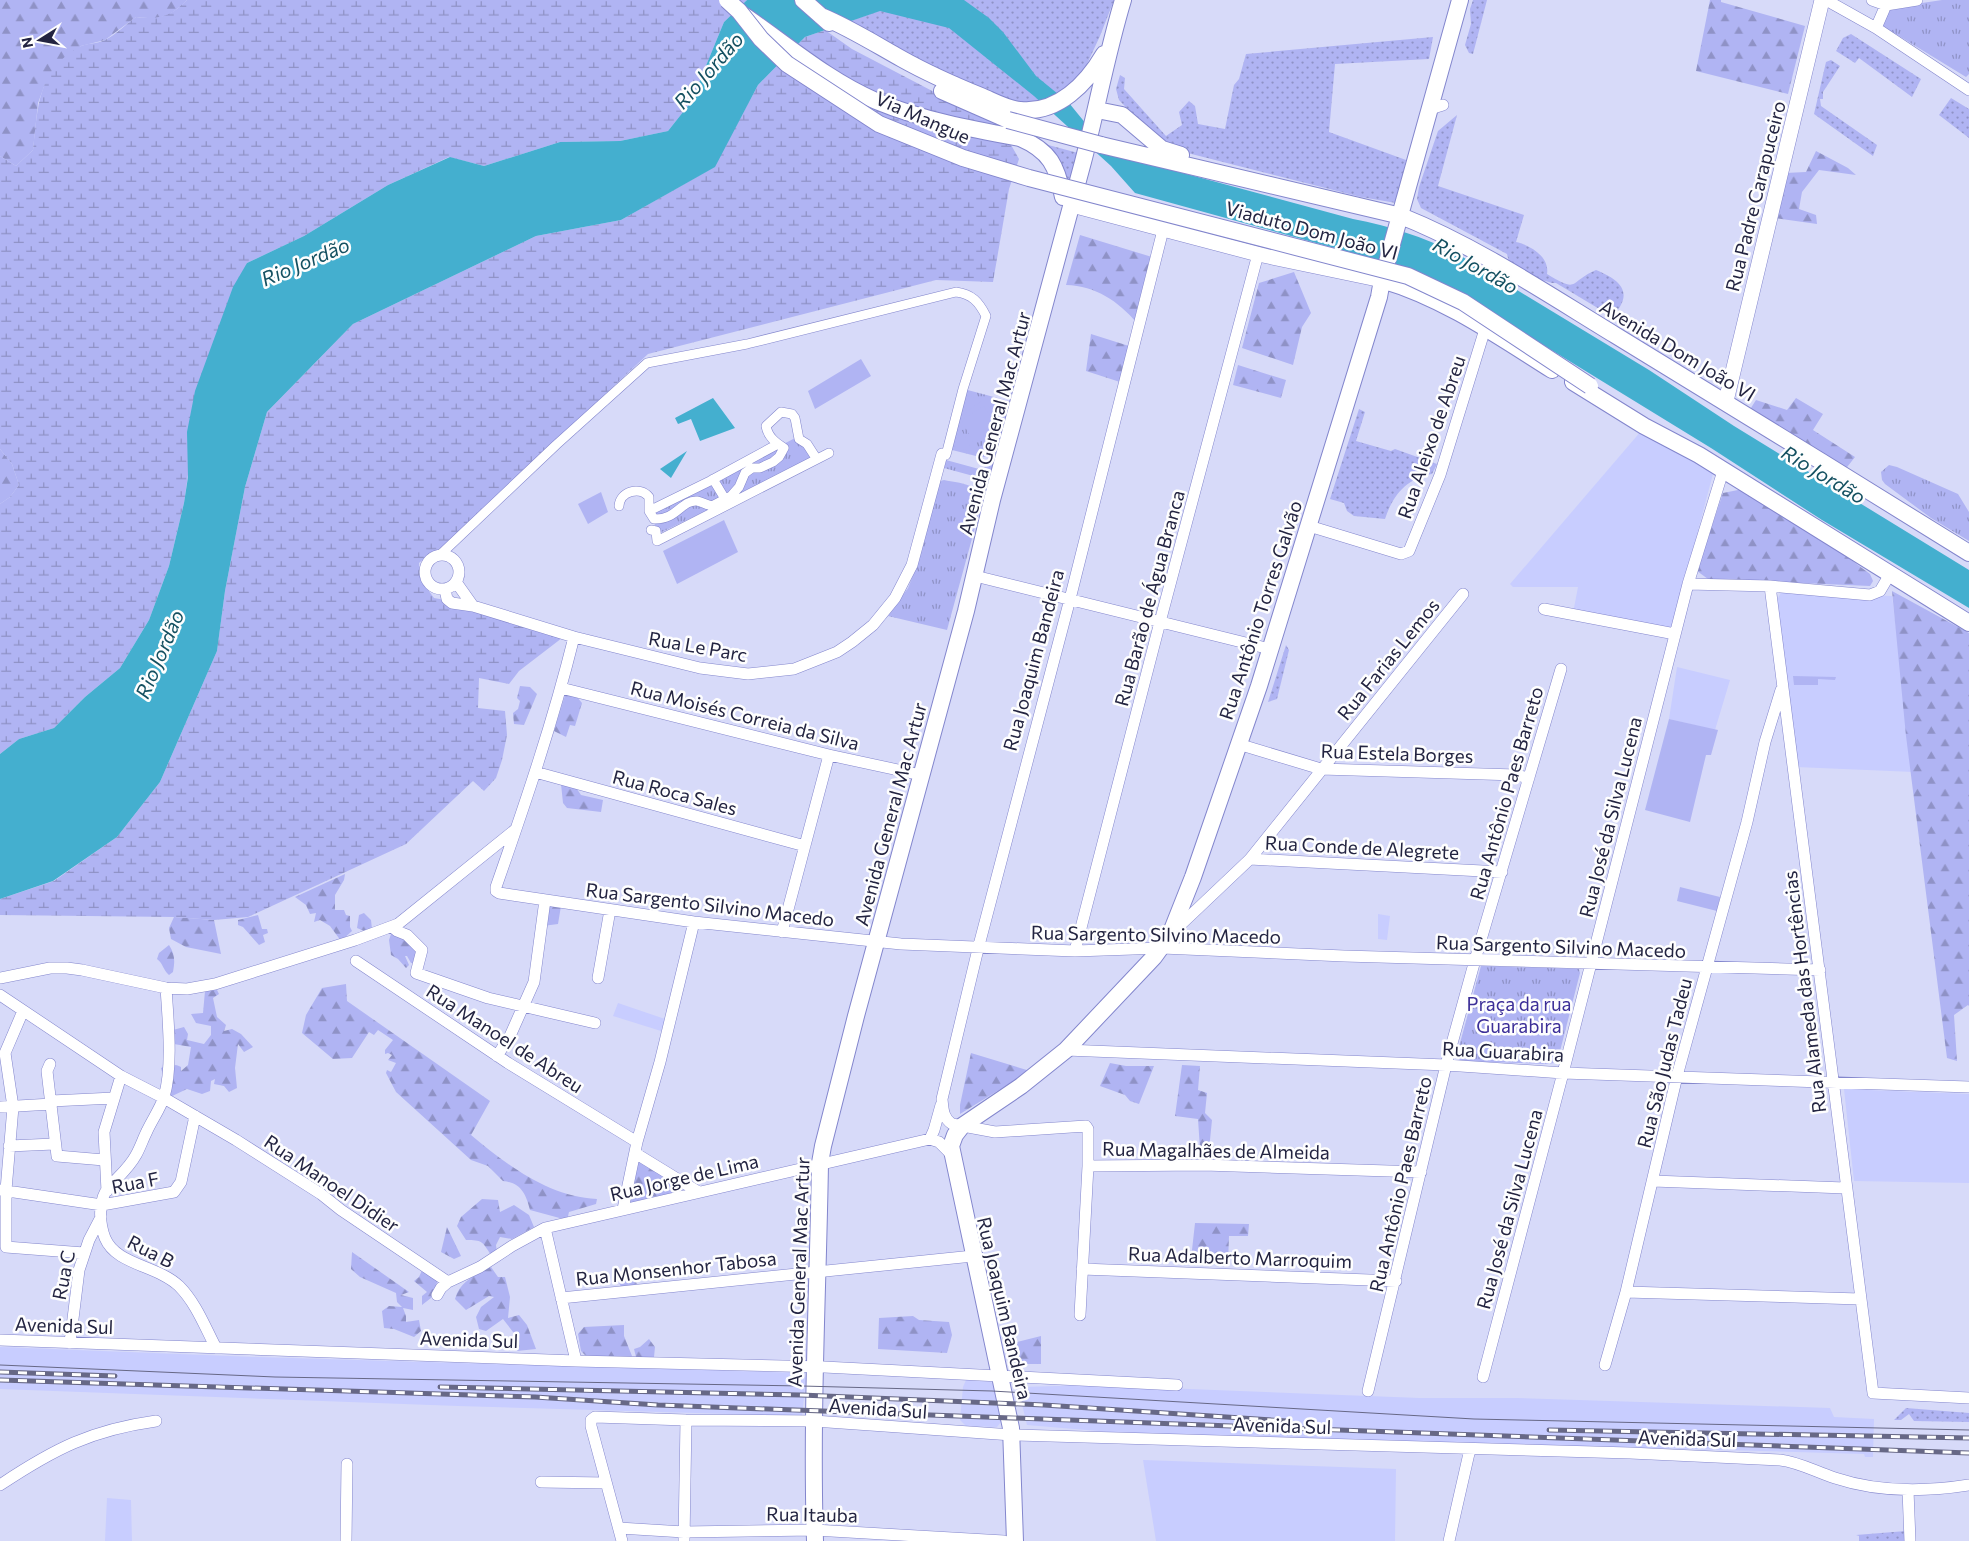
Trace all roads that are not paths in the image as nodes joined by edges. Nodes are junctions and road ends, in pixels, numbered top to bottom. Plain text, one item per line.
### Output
1 (727, 0) edge
2 (803, 0) edge
3 (1123, 0) edge
4 (1460, 0) edge
5 (1822, 0) edge
6 (1826, 0) edge
7 (1872, 0) edge
8 (1917, 0) edge
9 (1886, 5) junction
10 (739, 12) junction
11 (821, 16) junction
12 (1876, 28) junction
13 (1110, 44) junction
14 (1969, 90) edge
15 (1095, 115) junction
16 (1101, 145) joint
17 (1110, 200) joint
18 (1349, 204) junction
19 (1072, 206) junction
20 (1404, 223) junction
21 (1066, 229) junction
22 (1163, 230) junction
23 (1258, 254) junction
24 (1389, 274) junction
25 (1486, 329) junction
26 (1726, 401) junction
27 (1617, 410) junction
28 (778, 444) junction
29 (829, 453) dead end
30 (944, 454) joint
31 (816, 458) junction
32 (1723, 470) junction
33 (713, 479) junction
34 (727, 502) junction
35 (619, 506) dead end
36 (648, 511) junction
37 (1309, 526) junction
38 (651, 530) dead end
39 (1969, 553) edge
40 (442, 554) junction
41 (1890, 574) junction
42 (976, 576) junction
43 (456, 582) junction
44 (1688, 584) junction
45 (1770, 586) junction
46 (444, 589) junction
47 (1463, 594) dead end
48 (1070, 598) junction
49 (473, 606) junction
50 (1544, 609) dead end
51 (1160, 622) junction
52 (1969, 623) edge
53 (1675, 634) junction
54 (574, 637) junction
55 (1270, 650) junction
56 (1561, 669) dead end
57 (1782, 684) junction
58 (561, 688) junction
59 (1238, 744) junction
60 (829, 755) junction
61 (1321, 769) junction
62 (535, 772) junction
63 (921, 775) junction
64 (1528, 778) junction
65 (516, 829) junction
66 (805, 846) junction
67 (1250, 859) junction
68 (1502, 872) junction
69 (545, 900) junction
70 (610, 910) junction
71 (694, 922) junction
72 (392, 927) junction
73 (782, 932) junction
74 (1166, 941) junction
75 (876, 943) junction
76 (978, 948) junction
77 (1075, 951) junction
78 (1475, 960) junction
79 (356, 961) dead end
80 (1592, 964) junction
81 (1706, 968) junction
82 (1820, 970) junction
83 (0, 978) edge
84 (598, 978) dead end
85 (166, 988) junction
86 (0, 995) edge
87 (524, 1006) junction
88 (23, 1011) junction
89 (595, 1023) dead end
90 (1066, 1050) junction
91 (497, 1056) junction
92 (50, 1064) dead end
93 (1446, 1066) junction
94 (1563, 1073) junction
95 (121, 1076) junction
96 (1677, 1076) junction
97 (1832, 1082) junction
98 (1969, 1087) edge
99 (114, 1098) junction
100 (164, 1098) junction
101 (942, 1099) junction
102 (52, 1102) junction
103 (0, 1107) edge
104 (12, 1108) junction
105 (195, 1116) junction
106 (962, 1126) junction
107 (930, 1139) junction
108 (54, 1144) junction
109 (9, 1146) junction
110 (636, 1147) junction
111 (951, 1154) junction
112 (104, 1160) junction
113 (820, 1164) junction
114 (1088, 1166) junction
115 (1421, 1172) junction
116 (1653, 1181) junction
117 (1845, 1188) junction
118 (3, 1190) edge
119 (107, 1191) junction
120 (697, 1191) junction
121 (624, 1209) junction
122 (101, 1211) junction
123 (545, 1228) junction
124 (84, 1253) junction
125 (973, 1256) junction
126 (1082, 1269) junction
127 (818, 1271) junction
128 (1396, 1281) junction
129 (448, 1282) junction
130 (1626, 1292) junction
131 (437, 1295) dead end
132 (561, 1298) junction
133 (1860, 1299) junction
134 (1080, 1315) dead end
135 (0, 1340) edge
136 (70, 1343) junction
137 (216, 1348) junction
138 (576, 1361) junction
139 (1605, 1365) dead end
140 (814, 1368) junction
141 (1000, 1375) junction
142 (1483, 1377) dead end
143 (1177, 1385) dead end
144 (1368, 1391) dead end
145 (1969, 1398) edge
146 (686, 1420) junction
147 (156, 1421) dead end
148 (814, 1421) junction
149 (1012, 1434) junction
150 (1470, 1448) junction
151 (347, 1464) dead end
152 (541, 1482) dead end
153 (606, 1482) junction
154 (0, 1485) edge
155 (1969, 1485) edge
156 (1908, 1490) junction
157 (619, 1528) junction
158 (815, 1535) edge
159 (684, 1536) edge
160 (346, 1541) edge
161 (622, 1541) edge
162 (1004, 1541) edge
163 (1015, 1541) edge
164 (1449, 1541) edge
165 (1910, 1541) edge

1 - 10 main road, Via Mangue, bridge
2 - 11 main road, Via Mangue
3 - 13 main road
4 - 20 main road, Rua Antônio Torres Galvão
5 - 26 street, Rua Padre Carapuceiro
6 - 12 street
7 - 9 street
8 - 9 street
9 - 12 street
10 - 17 main road, Via Mangue, bridge
10 - 21 main road, bridge
11 - 13 main road
11 - 16 main road, Via Mangue, bridge
12 - 14 street
13 - 15 main road, Avenida General Mac Artur
15 - 18 main road
15 - 19 main road, Avenida General Mac Artur
16 - 18 main road, Viaduto Dom João VI
17 - 27 main road, Viaduto Dom João VI, bridge
18 - 20 main road, Avenida Dom João VI
19 - 21 main road, Avenida General Mac Artur
19 - 22 street
20 - 24 main road, Rua Antônio Torres Galvão
20 - 26 main road, Avenida Dom João VI
21 - 42 main road, Avenida General Mac Artur
22 - 23 street
22 - 48 street, Rua Joaquim Bandeira
23 - 24 street
23 - 51 street, Rua Barão de Água Branca
24 - 25 main road
24 - 37 main road, Rua Antônio Torres Galvão
25 - 27 main road
25 - 37 street, Rua Aleixo de Abreu
26 - 39 main road, Avenida Dom João VI
27 - 32 main road
28 - 31 street
28 - 33 street
28 - 34 street
29 - 31 street
30 - 40 street
30 - 54 street, Rua Le Parc
31 - 34 street
32 - 41 main road
32 - 44 street, Rua José da Silva Lucena
33 - 34 street
33 - 36 street
34 - 36 street
34 - 38 street
35 - 36 street
37 - 55 main road, Rua Antônio Torres Galvão
40 - 43 street
40 - 46 street, Rua Le Parc
41 - 45 street
41 - 52 main road
42 - 48 street
42 - 63 main road, Avenida General Mac Artur
43 - 46 street
43 - 49 street
44 - 45 street
44 - 53 street, Rua José da Silva Lucena
45 - 57 street, Rua Alameda das Hortências
46 - 49 street, Rua Le Parc
47 - 61 street, Rua Farias Lemos
48 - 51 street
48 - 76 street, Rua Joaquim Bandeira
49 - 54 street, Rua Le Parc
50 - 53 street
51 - 55 street
51 - 77 street, Rua Barão de Água Branca
53 - 80 street, Rua José da Silva Lucena
54 - 58 street
55 - 59 main road, Rua Antônio Torres Galvão
56 - 64 street, Rua Antônio Paes Barreto
57 - 81 street, Rua São Judas Tadeu
57 - 82 street, Rua Alameda das Hortências
58 - 60 street, Rua Moisés Correia da Silva
58 - 62 street
59 - 61 street, Rua Estela Borges
59 - 74 main road, Rua Antônio Torres Galvão
60 - 63 street, Rua Moisés Correia da Silva
60 - 66 street
61 - 64 street, Rua Estela Borges
61 - 67 street, Rua Farias Lemos
62 - 65 street
62 - 66 street, Rua Roca Sales
63 - 75 main road, Avenida General Mac Artur
64 - 68 street, Rua Antônio Paes Barreto
65 - 69 street, Rua Sargento Silvino Macedo
65 - 72 street
66 - 73 street
67 - 68 street, Rua Conde de Alegrete
67 - 74 street, Rua Farias Lemos
68 - 78 street, Rua Antônio Paes Barreto
69 - 70 street, Rua Sargento Silvino Macedo
69 - 87 street
70 - 71 street, Rua Sargento Silvino Macedo
70 - 84 street
71 - 73 street, Rua Sargento Silvino Macedo
71 - 110 street
72 - 85 street
72 - 87 street, Rua Manoel de Abreu
73 - 75 street, Rua Sargento Silvino Macedo
74 - 77 street, Rua Sargento Silvino Macedo
74 - 78 street, Rua Sargento Silvino Macedo
74 - 90 main road
75 - 76 street, Rua Sargento Silvino Macedo
75 - 113 main road, Avenida General Mac Artur
76 - 77 street, Rua Sargento Silvino Macedo
76 - 101 street, Rua Joaquim Bandeira
78 - 80 street, Rua Sargento Silvino Macedo
78 - 93 street, Rua Antônio Paes Barreto
79 - 91 street, Rua Manoel de Abreu
80 - 81 street, Rua Sargento Silvino Macedo
80 - 94 street, Rua José da Silva Lucena
81 - 82 street, Rua Sargento Silvino Macedo
81 - 96 street, Rua São Judas Tadeu
82 - 97 street, Rua Alameda das Hortências
83 - 85 street
85 - 100 street
86 - 88 street, Rua Manoel Didier
87 - 89 street, Rua Manoel de Abreu
87 - 91 street
88 - 95 street, Rua Manoel Didier
88 - 104 street
90 - 93 street, Rua Guarabira
90 - 106 main road
91 - 110 street, Rua Manoel de Abreu
92 - 102 street
93 - 94 street, Rua Guarabira
93 - 115 street, Rua Antônio Paes Barreto
94 - 96 street, Rua Guarabira
94 - 142 street, Rua José da Silva Lucena
95 - 99 street
95 - 100 street, Rua Manoel Didier
96 - 97 street, Rua Guarabira
96 - 116 street, Rua São Judas Tadeu
97 - 98 street, Rua Guarabira
97 - 117 street, Rua Alameda das Hortências
99 - 102 street
99 - 112 street
100 - 105 street, Rua Manoel Didier
100 - 119 street
101 - 106 street
101 - 107 street, Rua Joaquim Bandeira
102 - 104 street
102 - 108 street
103 - 104 street
104 - 109 street
105 - 122 street, Rua F
105 - 129 street, Rua Manoel Didier
106 - 111 main road
106 - 114 street, Rua Magalhães de Almeida
107 - 111 street
107 - 113 street, Rua Jorge de Lima
108 - 109 street
108 - 112 street
109 - 118 street
110 - 120 street, Rua Manoel de Abreu
110 - 121 street
111 - 125 main road, Rua Joaquim Bandeira
112 - 119 street
113 - 120 street, Rua Jorge de Lima
113 - 127 main road, Avenida General Mac Artur
114 - 115 street, Rua Magalhães de Almeida
114 - 126 street
115 - 128 street, Rua Antônio Paes Barreto
116 - 117 street
116 - 130 street, Rua São Judas Tadeu
117 - 133 street, Rua Alameda das Hortências
118 - 122 street
118 - 124 street
119 - 122 street
120 - 121 street, Rua Jorge de Lima
121 - 123 street, Rua Jorge de Lima
122 - 124 street, Rua C
122 - 137 street, Rua B
123 - 129 street, Rua Jorge de Lima
123 - 132 street
124 - 136 street, Rua C
125 - 127 street, Rua Monsenhor Tabosa
125 - 141 main road, Rua Joaquim Bandeira
126 - 128 street, Rua Adalberto Marroquim
126 - 134 street
127 - 132 street, Rua Monsenhor Tabosa
127 - 140 main road, Avenida General Mac Artur
128 - 144 street, Rua Antônio Paes Barreto
129 - 131 street, Rua Jorge de Lima
130 - 133 street
130 - 139 street, Rua São Judas Tadeu
132 - 138 street
133 - 145 street, Rua Alameda das Hortências
135 - 136 street, Avenida Sul
136 - 137 street, Avenida Sul
137 - 138 street, Avenida Sul
138 - 140 street, Avenida Sul
140 - 141 street, Avenida Sul
140 - 148 main road, Avenida General Mac Artur
141 - 143 street, Avenida Sul
141 - 149 main road, Rua Joaquim Bandeira
146 - 148 street, Avenida Sul
146 - 153 street, Avenida Sul
146 - 159 street
147 - 154 street
148 - 149 street, Avenida Sul
148 - 158 main road, Avenida General Mac Artur
149 - 150 street, Avenida Sul
149 - 163 main road, Rua Joaquim Bandeira
150 - 156 street, Avenida Sul
150 - 164 street
151 - 160 street
152 - 153 street
153 - 157 street
155 - 156 street, Avenida Sul
156 - 165 street
157 - 159 street, Rua Itauba
157 - 161 street
158 - 159 street, Rua Itauba
158 - 162 street, Rua Itauba

